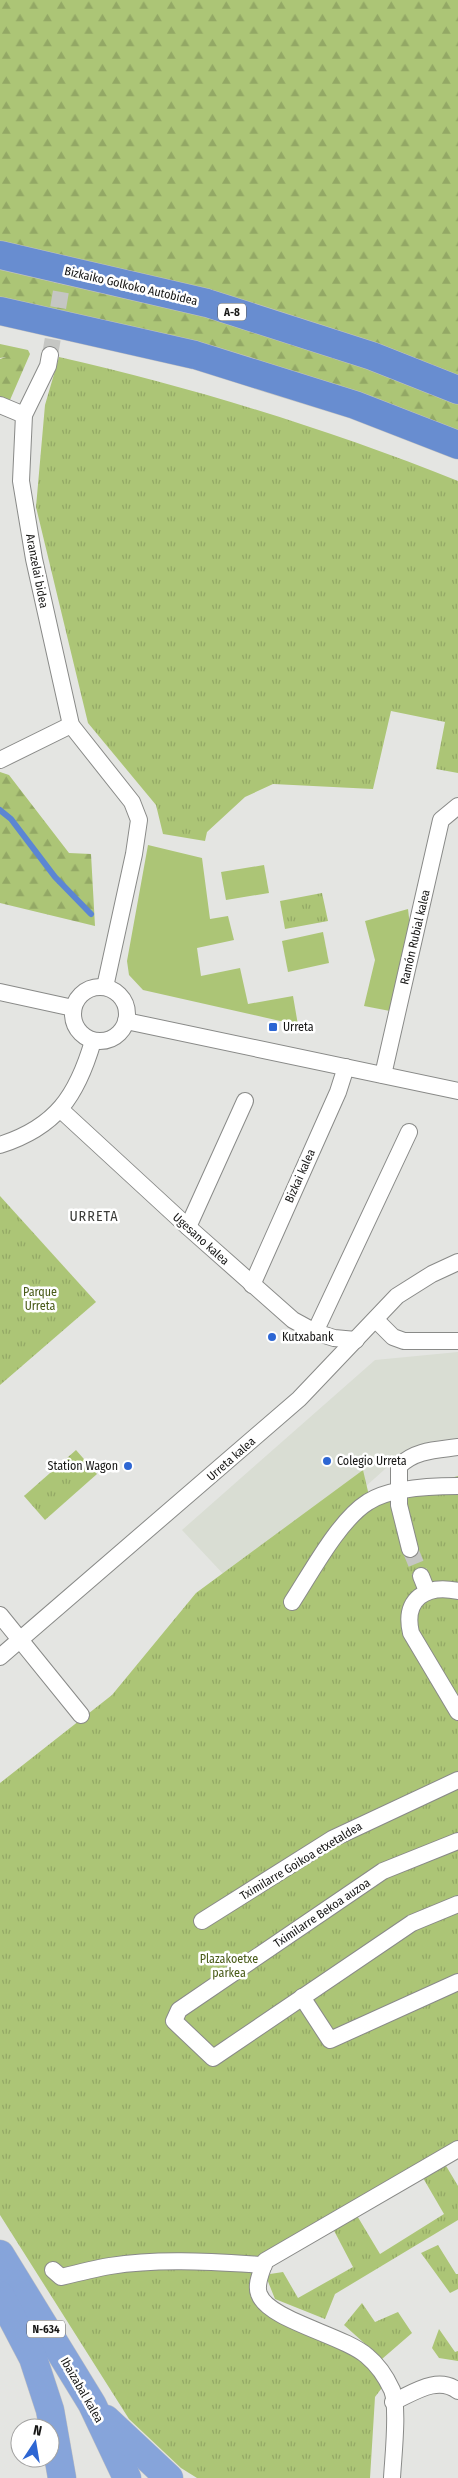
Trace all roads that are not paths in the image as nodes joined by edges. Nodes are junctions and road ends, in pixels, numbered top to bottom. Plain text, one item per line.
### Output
1 (0, 255) edge
2 (0, 311) edge
3 (50, 355) tunnel mouth
4 (458, 390) edge
5 (0, 405) edge
6 (24, 415) junction
7 (458, 445) edge
8 (71, 725) junction
9 (0, 760) edge
10 (458, 806) edge
11 (105, 987) junction
12 (0, 992) edge
13 (73, 1008) junction
14 (126, 1021) junction
15 (93, 1041) junction
16 (346, 1067) junction
17 (383, 1075) junction
18 (458, 1091) edge
19 (245, 1102) dead end
20 (61, 1110) junction
21 (409, 1132) dead end
22 (0, 1145) edge
23 (188, 1227) junction
24 (458, 1262) edge
25 (252, 1285) junction
26 (376, 1320) junction
27 (315, 1332) junction
28 (356, 1340) junction
29 (458, 1341) edge
30 (458, 1447) edge
31 (458, 1486) edge
32 (399, 1492) junction
33 (410, 1548) tunnel mouth
34 (421, 1576) tunnel mouth
35 (427, 1591) junction
36 (458, 1591) edge
37 (292, 1602) dead end
38 (0, 1615) edge
39 (21, 1639) junction
40 (0, 1657) edge
41 (458, 1712) edge
42 (81, 1715) dead end
43 (458, 1780) edge
44 (458, 1841) edge
45 (458, 1904) edge
46 (202, 1921) dead end
47 (458, 1982) edge
48 (302, 1997) junction
49 (458, 2149) edge
50 (0, 2254) edge
51 (264, 2265) junction
52 (53, 2270) dead end
53 (0, 2295) edge
54 (458, 2391) edge
55 (393, 2402) junction
56 (92, 2404) junction
57 (62, 2478) edge
58 (127, 2478) edge
59 (169, 2478) edge
60 (392, 2478) edge

1 - 4 highway, Bizkaiko Golkoko Autobidea / A-8
2 - 7 highway
3 - 6 street, Aranzelai bidea
5 - 6 street
6 - 8 street, Aranzelai bidea
8 - 9 street
8 - 11 street, Aranzelai bidea
10 - 17 street, Ramón Rubial kalea
11 - 13 street
11 - 14 street
12 - 13 street
13 - 15 street
14 - 15 street
14 - 16 street
15 - 20 street
16 - 17 street
16 - 25 street, Bizkai kalea
17 - 18 street
19 - 23 street
20 - 22 street
20 - 23 street, Ugesano kalea
21 - 27 street
23 - 25 street, Ugesano kalea
24 - 26 street, Urreta kalea
25 - 27 street, Ugesano kalea
26 - 28 street, Urreta kalea
26 - 29 street
27 - 28 street, Ugesano kalea
28 - 39 street, Urreta kalea
30 - 32 street
31 - 32 street
32 - 33 street
32 - 37 street
34 - 35 street
35 - 36 street
35 - 41 street
38 - 39 street
39 - 40 street, Urreta kalea
39 - 42 street
43 - 46 street, Tximilarre Goikoa etxetaldea
44 - 48 street, Tximilarre Bekoa auzoa
45 - 48 street
47 - 48 street
49 - 51 street
50 - 56 highway, Ibaizabal kalea / N-634
51 - 52 street
51 - 55 street
53 - 57 highway, N-634
54 - 55 street
55 - 60 street
56 - 58 highway, Ibaizabal kalea / N-634
56 - 59 highway

